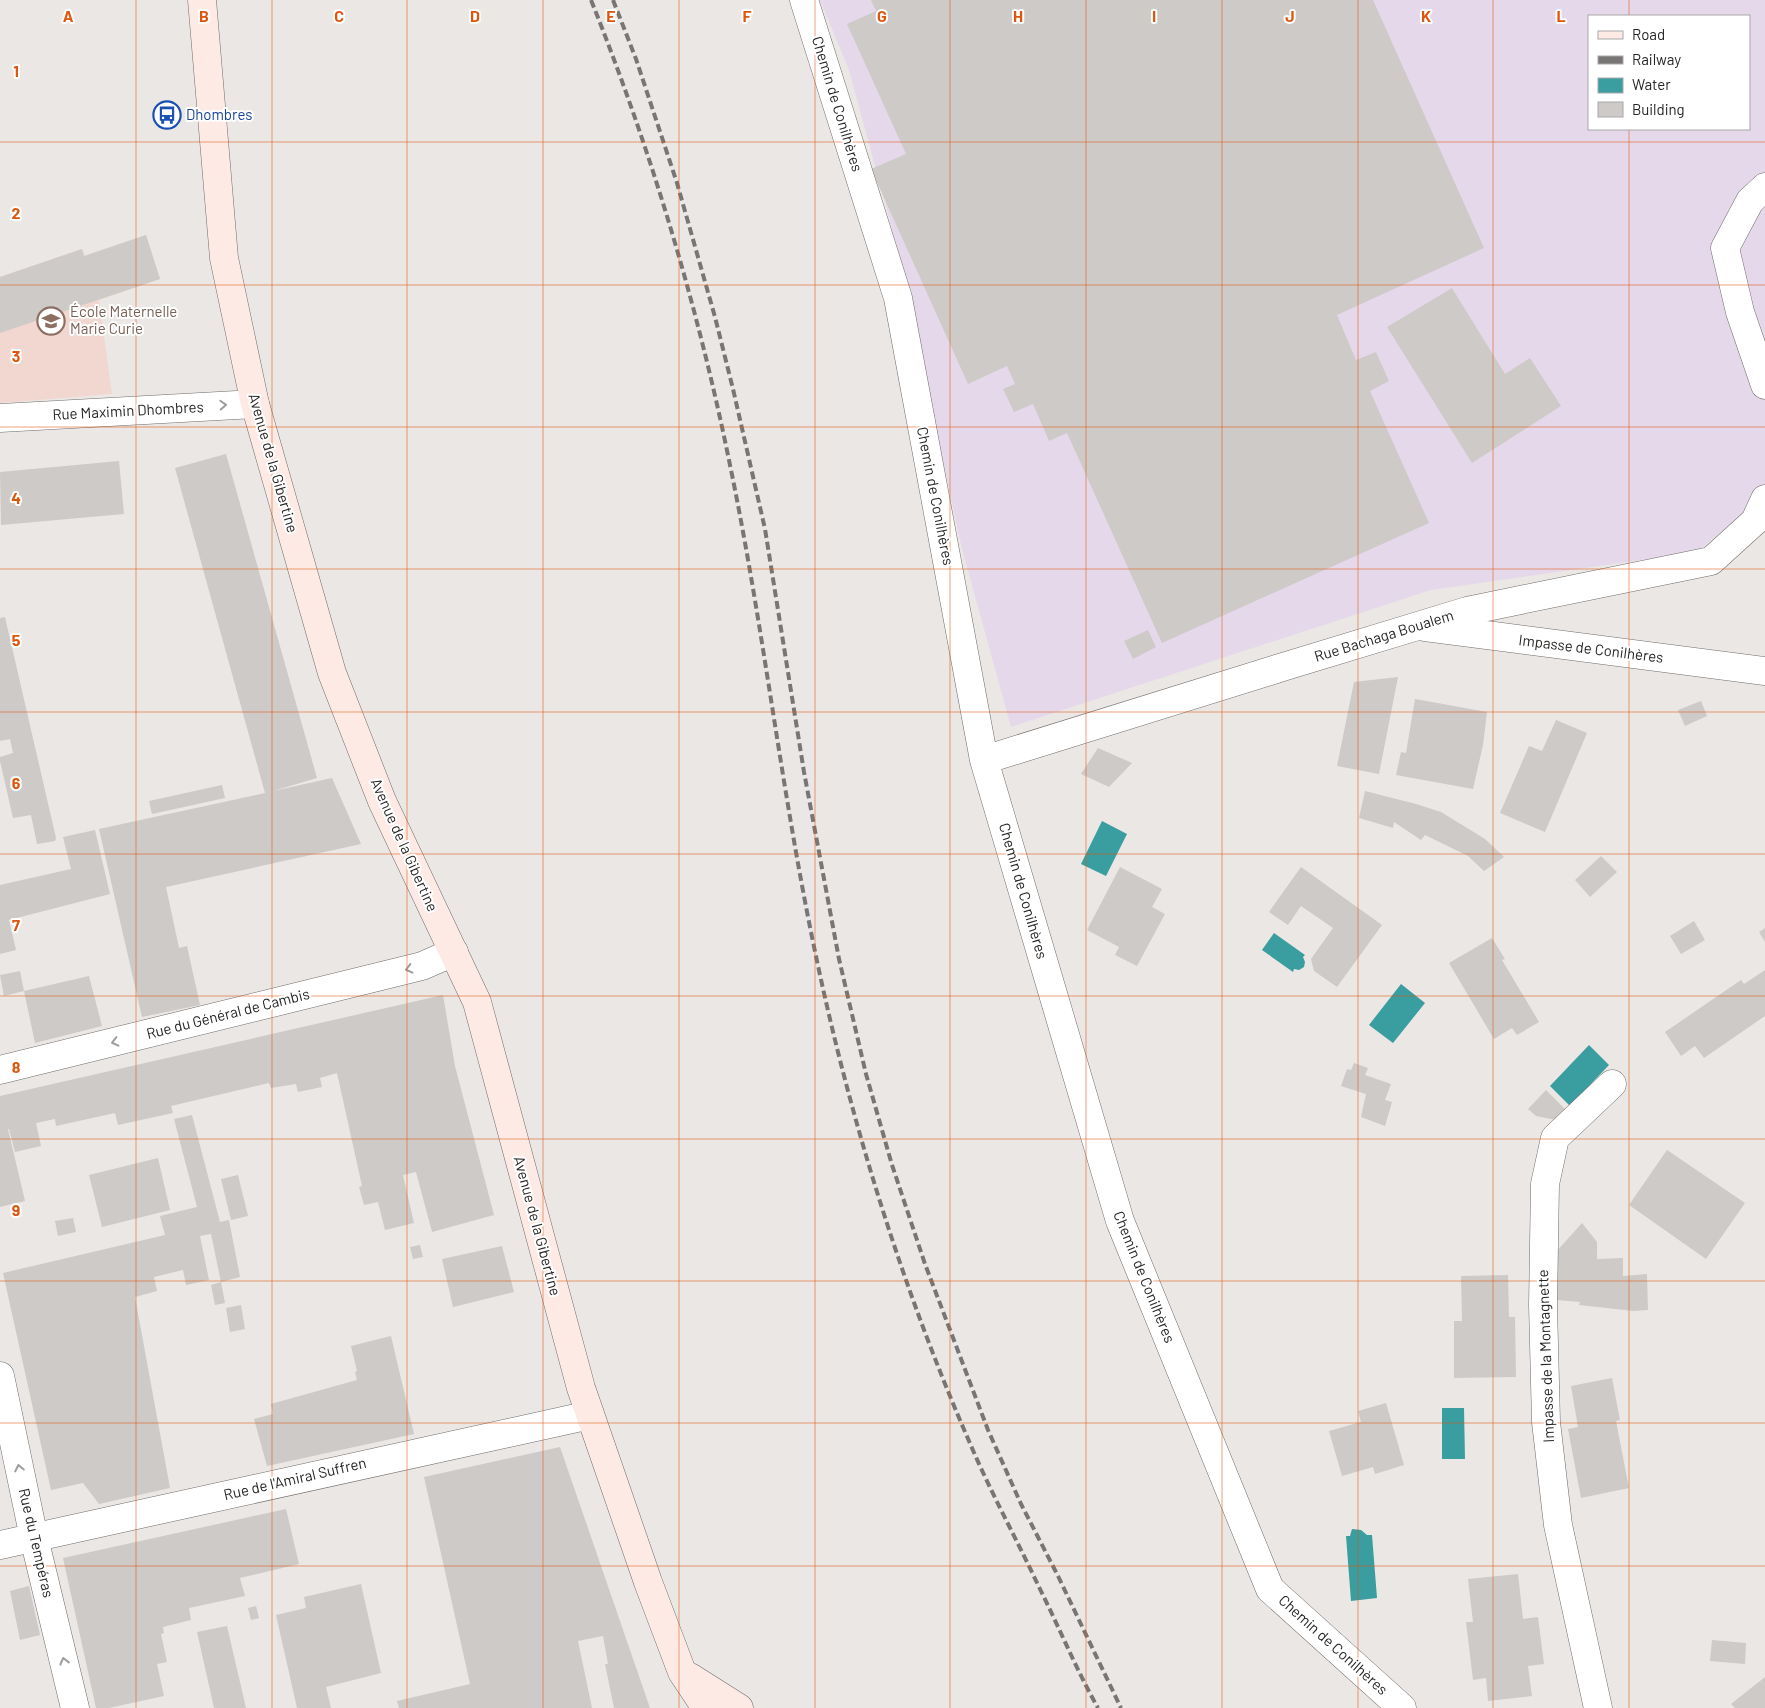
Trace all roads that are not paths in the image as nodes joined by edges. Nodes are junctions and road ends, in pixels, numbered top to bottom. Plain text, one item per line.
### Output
1 (202, 0) edge
2 (804, 0) edge
3 (1765, 187) edge
4 (1765, 385) edge
5 (255, 404) junction
6 (0, 418) edge
7 (1765, 499) edge
8 (1416, 626) junction
9 (1765, 671) edge
10 (984, 760) junction
11 (454, 952) junction
12 (0, 1070) edge
13 (1612, 1084) dead end
14 (0, 1376) edge
15 (590, 1414) junction
16 (34, 1538) junction
17 (0, 1545) edge
18 (682, 1672) junction
19 (76, 1708) edge
20 (706, 1708) edge
21 (739, 1708) edge
22 (1402, 1708) edge
23 (1598, 1708) edge

1 - 5 main road, Avenue de la Gibertine
2 - 10 street, Chemin de Conilhères
3 - 4 street
6 -> 5 street, Rue Maximin Dhombres
5 - 11 main road, Avenue de la Gibertine
7 - 8 street, Rue Bachaga Boualem
8 - 9 street, Impasse de Conilhères
8 - 10 street, Rue Bachaga Boualem
10 - 22 street, Chemin de Conilhères
11 -> 12 street, Rue du Général de Cambis
11 - 15 main road, Avenue de la Gibertine
13 - 23 street, Impasse de la Montagnette
16 -> 14 street, Rue du Tempéras
15 - 16 street, Rue de l'Amiral Suffren
15 - 18 main road, Avenue de la Gibertine
16 - 17 street, Rue de l'Amiral Suffren
19 -> 16 street, Rue du Tempéras
18 - 20 main road, Avenue de la Gibertine
18 - 21 main road

